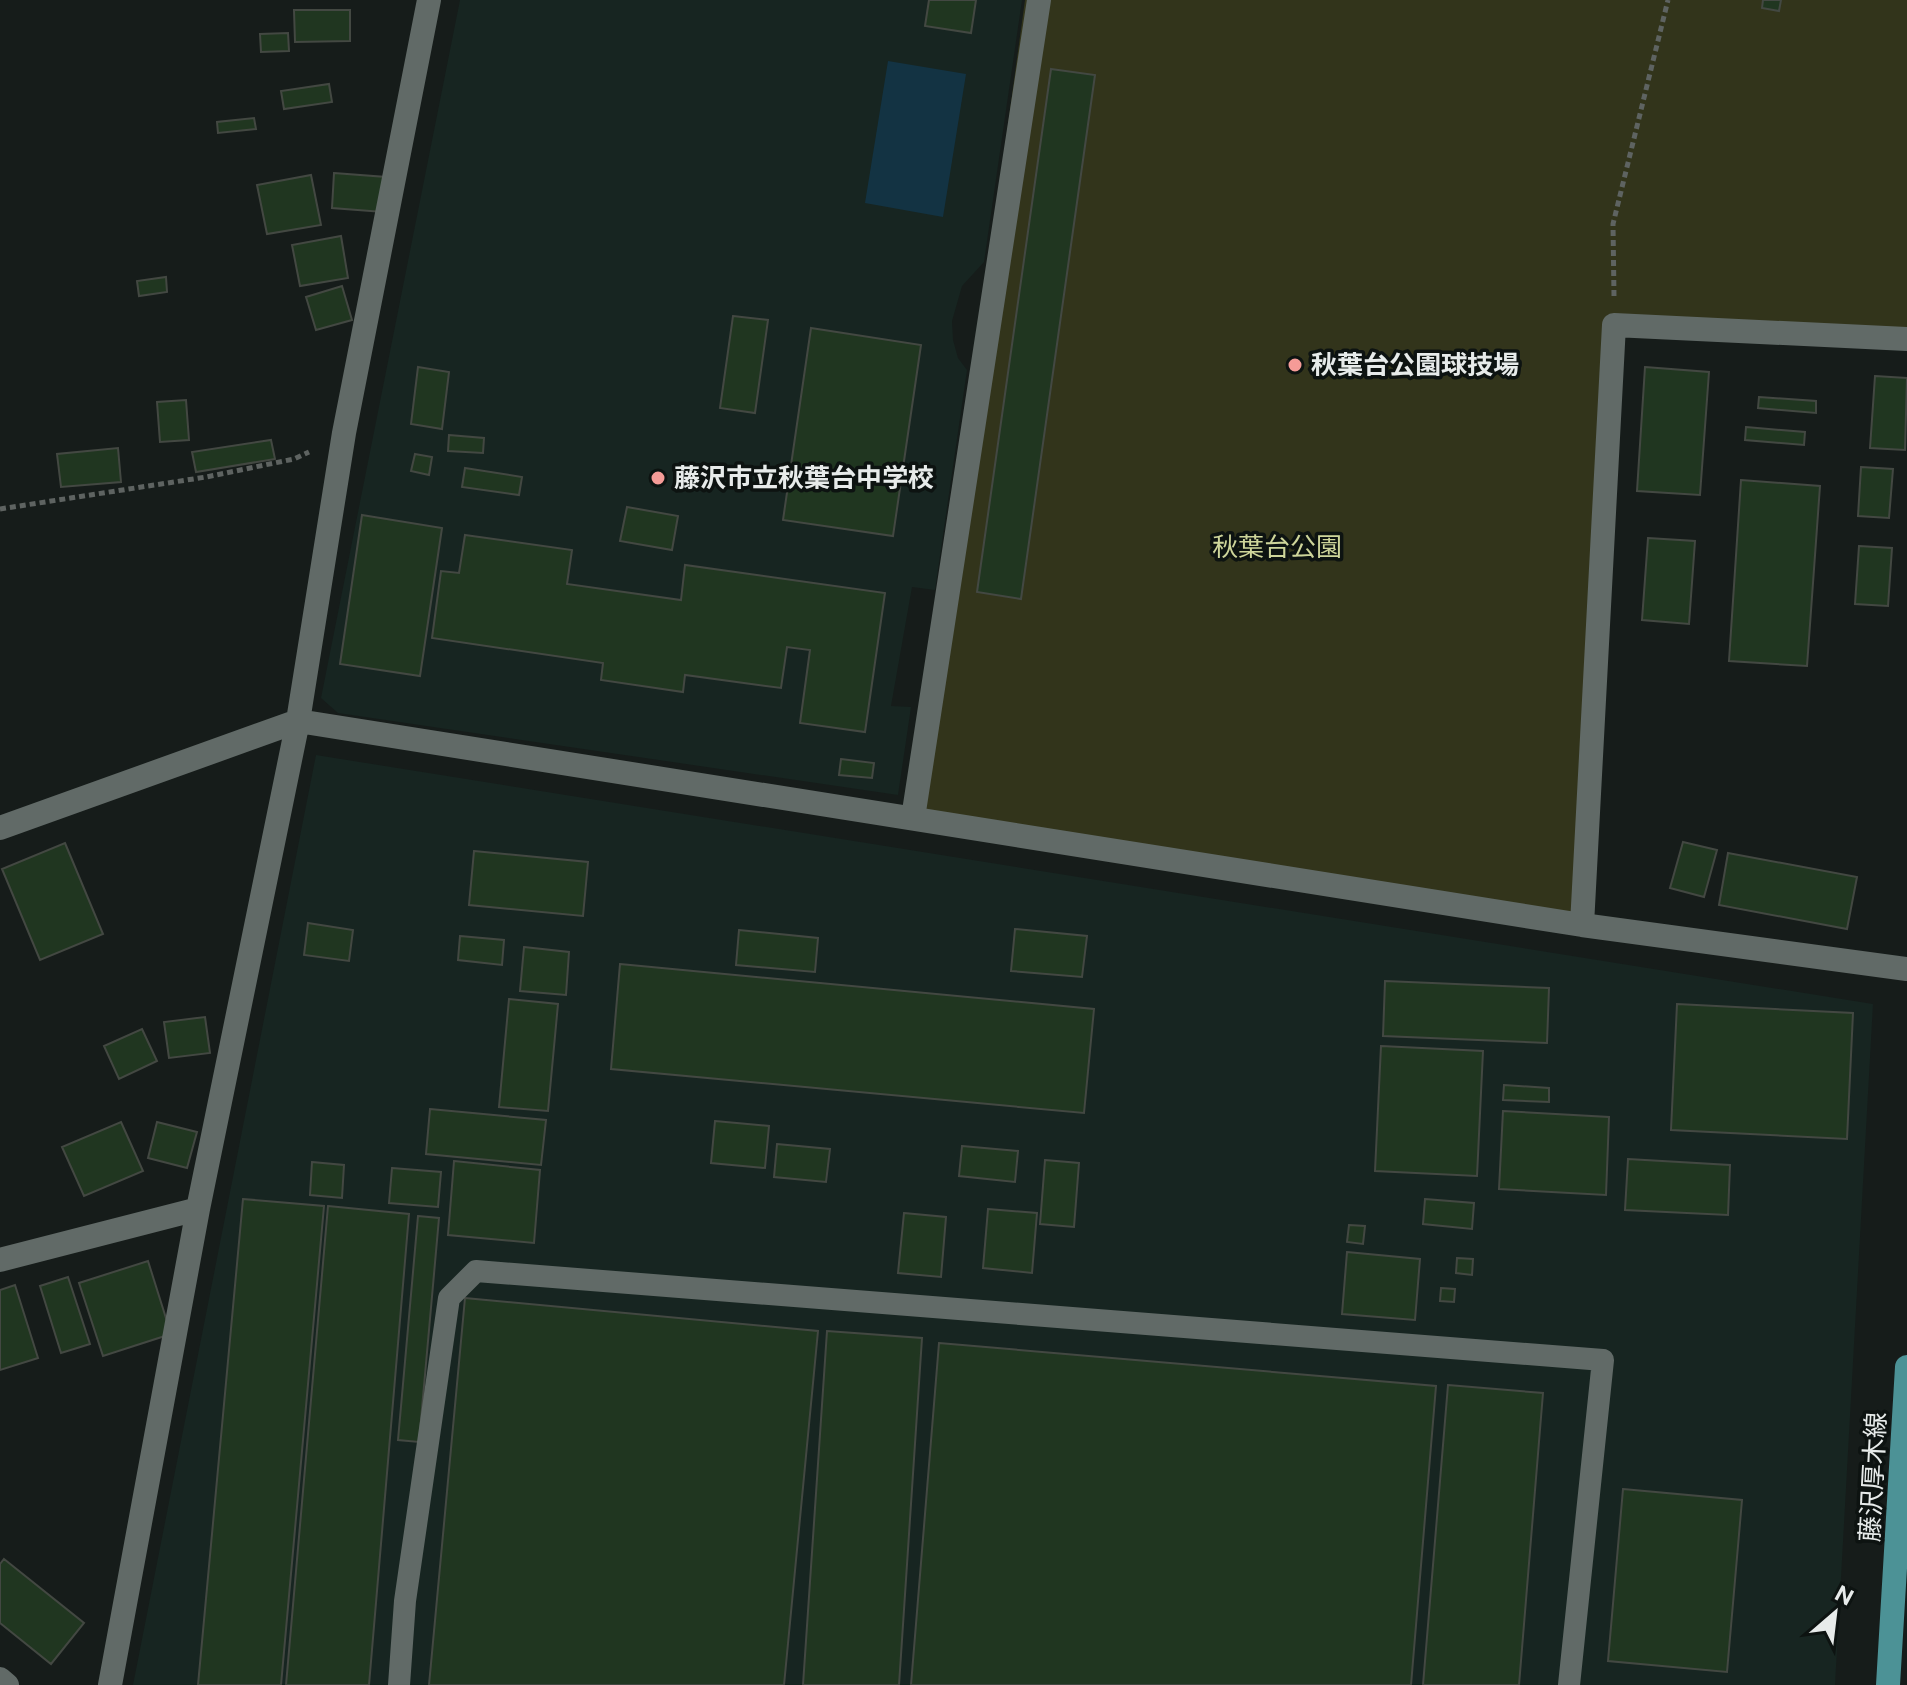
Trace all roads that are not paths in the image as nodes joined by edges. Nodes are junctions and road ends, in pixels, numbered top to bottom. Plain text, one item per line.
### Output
1 (429, 0) edge
2 (1039, 0) edge
3 (1907, 339) edge
4 (298, 721) junction
5 (913, 818) junction
6 (0, 828) edge
7 (1582, 925) junction
8 (1907, 969) edge
9 (198, 1209) junction
10 (0, 1260) edge
11 (1907, 1367) edge
12 (0, 1679) edge
13 (7, 1685) edge
14 (110, 1685) edge
15 (399, 1685) edge
16 (1569, 1685) edge
17 (1888, 1685) edge

1 - 4 street
2 - 5 street
3 - 7 street
4 - 5 street
4 - 6 street
4 - 9 street
5 - 7 street
7 - 8 street
9 - 10 street
9 - 14 street
11 - 17 main road, 藤沢厚木線
12 - 13 street
15 - 16 lane

